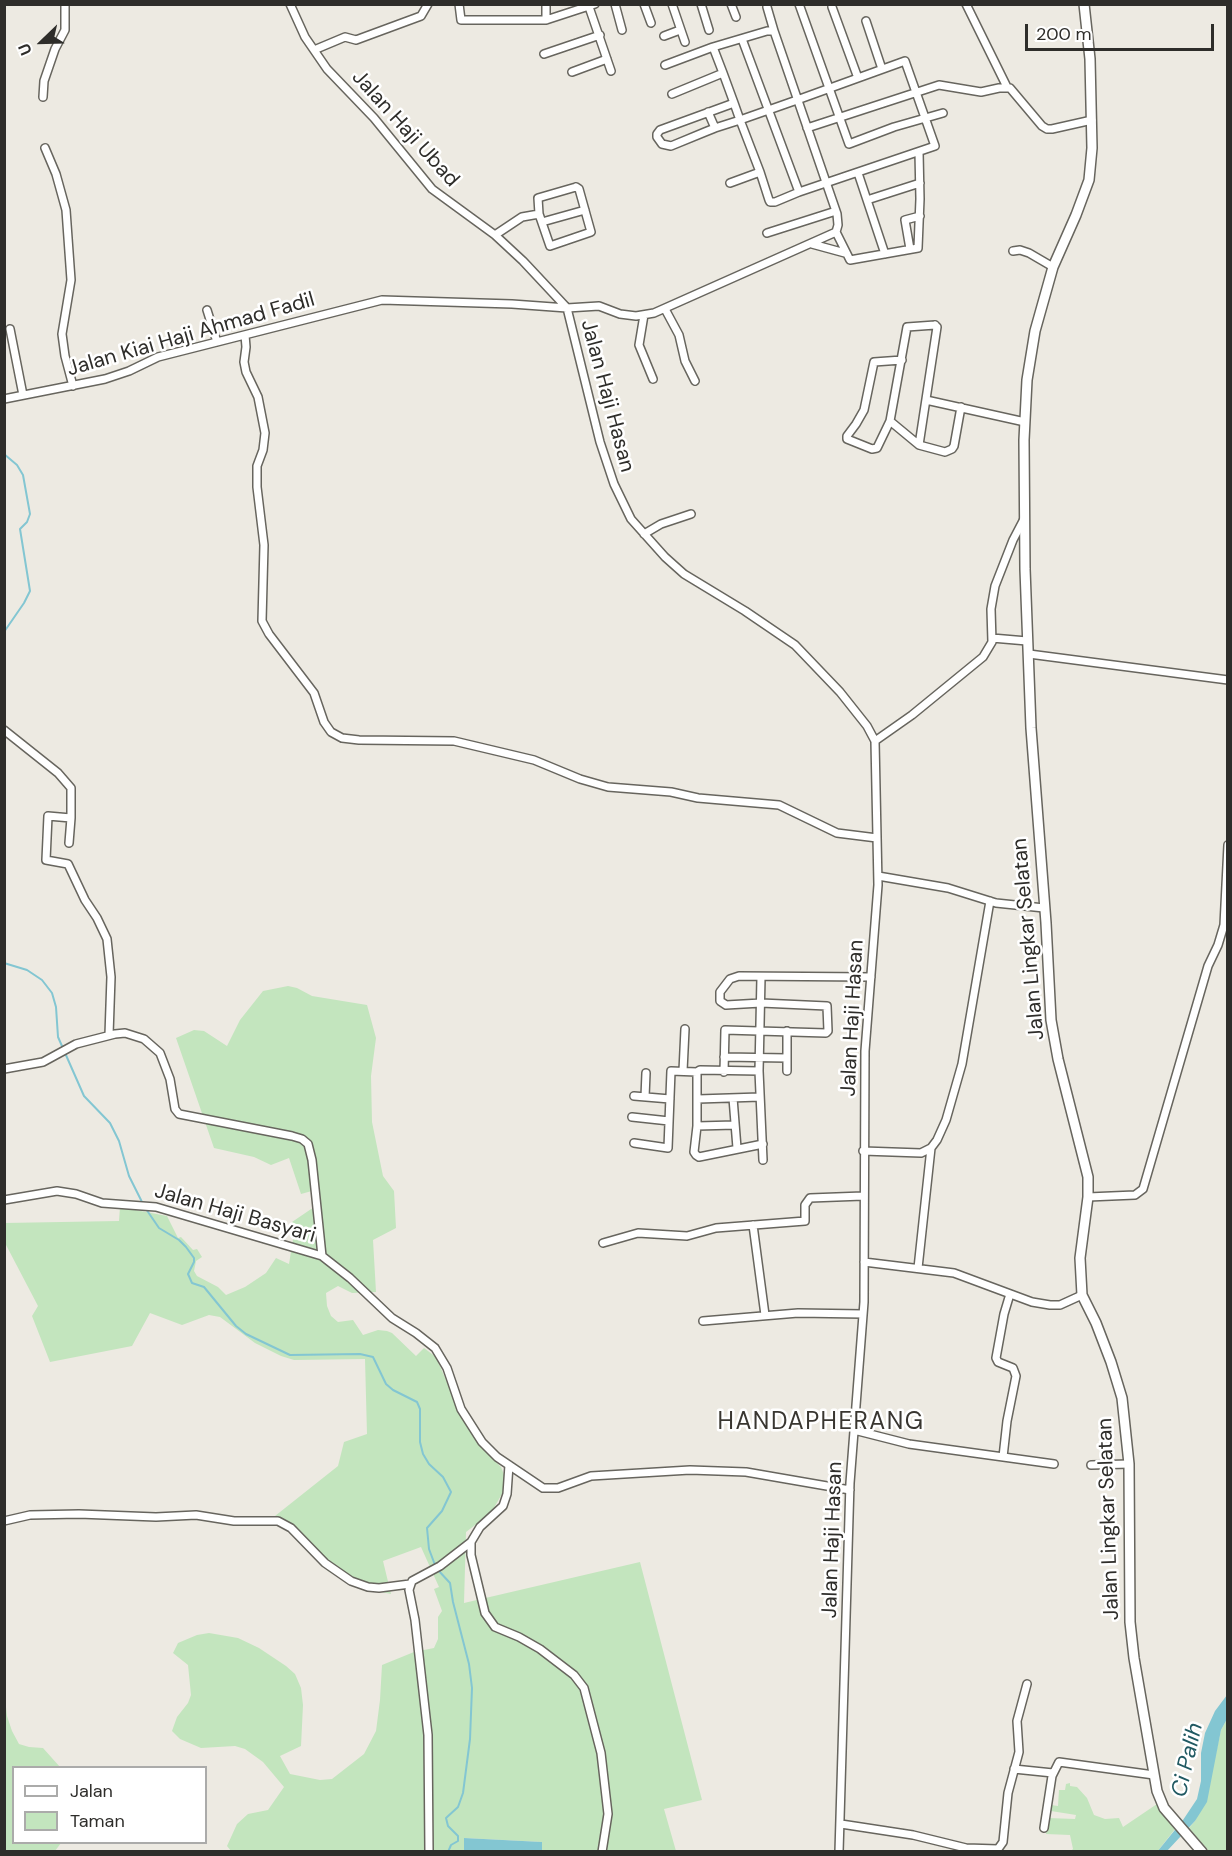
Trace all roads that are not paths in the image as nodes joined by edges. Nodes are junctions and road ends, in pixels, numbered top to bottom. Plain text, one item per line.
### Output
1 (65, 4) edge
2 (290, 4) edge
3 (428, 4) edge
4 (459, 4) edge
5 (546, 4) edge
6 (615, 4) edge
7 (644, 4) edge
8 (672, 4) edge
9 (701, 4) edge
10 (731, 4) edge
11 (799, 4) edge
12 (966, 4) edge
13 (1084, 4) edge
14 (591, 5) edge
15 (767, 7) dead end
16 (832, 7) dead end
17 (736, 17) dead end
18 (546, 20) junction
19 (866, 21) dead end
20 (651, 23) dead end
21 (622, 30) dead end
22 (680, 30) junction
23 (709, 30) dead end
24 (774, 31) junction
25 (600, 35) junction
26 (664, 36) dead end
27 (742, 39) junction
28 (685, 42) dead end
29 (713, 47) junction
30 (314, 50) junction
31 (544, 54) dead end
32 (608, 59) junction
33 (665, 65) dead end
34 (882, 69) junction
35 (611, 71) dead end
36 (572, 72) dead end
37 (723, 73) junction
38 (858, 78) junction
39 (1007, 87) junction
40 (829, 88) junction
41 (916, 92) junction
42 (672, 94) dead end
43 (43, 97) dead end
44 (797, 100) junction
45 (734, 103) junction
46 (769, 110) junction
47 (708, 112) junction
48 (942, 113) dead end
49 (839, 117) junction
50 (924, 118) junction
51 (740, 120) junction
52 (1092, 120) junction
53 (715, 128) junction
54 (807, 128) junction
55 (45, 148) dead end
56 (919, 152) junction
57 (760, 172) junction
58 (858, 173) junction
59 (730, 183) dead end
60 (826, 183) junction
61 (920, 183) junction
62 (800, 192) junction
63 (867, 200) junction
64 (585, 210) junction
65 (836, 211) junction
66 (539, 214) junction
67 (920, 216) junction
68 (542, 222) junction
69 (836, 232) junction
70 (767, 233) dead end
71 (495, 235) junction
72 (812, 244) junction
73 (910, 249) junction
74 (1013, 251) dead end
75 (845, 253) junction
76 (885, 254) junction
77 (1053, 267) junction
78 (567, 308) junction
79 (664, 309) junction
80 (207, 310) dead end
81 (644, 315) junction
82 (10, 329) dead end
83 (245, 335) junction
84 (217, 342) junction
85 (902, 360) junction
86 (654, 379) dead end
87 (695, 381) dead end
88 (74, 386) junction
89 (23, 395) junction
90 (4, 399) edge
91 (926, 400) junction
92 (961, 407) junction
93 (890, 422) junction
94 (1025, 422) junction
95 (919, 445) junction
96 (691, 514) dead end
97 (1024, 519) junction
98 (644, 534) junction
99 (992, 638) junction
100 (1028, 641) junction
101 (1029, 654) junction
102 (1227, 680) edge
103 (4, 730) edge
104 (874, 741) junction
105 (71, 818) junction
106 (877, 838) junction
107 (69, 843) dead end
108 (1227, 845) edge
109 (878, 876) junction
110 (990, 901) junction
111 (1044, 908) junction
112 (1226, 926) edge
113 (761, 977) junction
114 (871, 977) junction
115 (760, 1003) junction
116 (685, 1029) dead end
117 (760, 1030) junction
118 (788, 1031) junction
119 (109, 1035) junction
120 (724, 1057) junction
121 (759, 1058) junction
122 (786, 1058) junction
123 (4, 1069) edge
124 (683, 1071) junction
125 (759, 1071) junction
126 (787, 1071) dead end
127 (697, 1072) junction
128 (724, 1072) junction
129 (646, 1073) dead end
130 (634, 1096) dead end
131 (645, 1097) junction
132 (760, 1097) junction
133 (733, 1098) junction
134 (670, 1099) junction
135 (698, 1099) junction
136 (632, 1117) dead end
137 (669, 1121) junction
138 (735, 1125) junction
139 (697, 1126) junction
140 (634, 1143) dead end
141 (763, 1143) junction
142 (737, 1148) junction
143 (931, 1148) junction
144 (863, 1151) junction
145 (763, 1160) dead end
146 (863, 1196) junction
147 (1088, 1197) junction
148 (4, 1200) edge
149 (753, 1225) junction
150 (603, 1243) dead end
151 (322, 1256) junction
152 (864, 1262) junction
153 (918, 1268) junction
154 (1010, 1294) junction
155 (1082, 1295) junction
156 (863, 1314) junction
157 (765, 1315) junction
158 (703, 1321) dead end
159 (854, 1430) junction
160 (1003, 1457) junction
161 (1054, 1464) dead end
162 (1129, 1464) junction
163 (509, 1465) junction
164 (1091, 1465) dead end
165 (850, 1490) junction
166 (4, 1521) edge
167 (471, 1542) junction
168 (410, 1584) junction
169 (1027, 1684) dead end
170 (1014, 1769) junction
171 (1053, 1773) junction
172 (1154, 1775) junction
173 (841, 1824) junction
174 (1044, 1828) dead end
175 (1200, 1849) edge
176 (429, 1851) edge
177 (602, 1851) edge
178 (839, 1851) edge

1 - 43 street
2 - 30 street, Jalan Haji Ubad
3 - 30 street
4 - 18 street
5 - 18 street
6 - 21 street
7 - 20 street
8 - 22 street
9 - 23 street
10 - 17 street
11 - 40 street
12 - 39 street
13 - 52 street, Jalan Lingkar Selatan
14 - 18 street
14 - 25 street
15 - 24 street
16 - 38 street
19 - 34 street
22 - 26 street
22 - 28 street
24 - 27 street
24 - 44 street
25 - 31 street
25 - 32 street
27 - 29 street
27 - 46 street
29 - 33 street
29 - 37 street
30 - 71 street, Jalan Haji Ubad
32 - 35 street
32 - 36 street
34 - 38 street
34 - 41 street
37 - 42 street
37 - 45 street
38 - 40 street
39 - 41 street
39 - 52 street
40 - 44 street
40 - 49 street
41 - 49 street
41 - 50 street
44 - 46 street
44 - 54 street
45 - 47 street
45 - 51 street
46 - 51 street
46 - 62 street
47 - 53 street
47 - 53 street
48 - 50 street
49 - 50 street
49 - 54 street
50 - 56 street
51 - 53 street
51 - 57 street
52 - 77 street, Jalan Lingkar Selatan
54 - 60 street
55 - 88 street
56 - 58 street
56 - 61 street
57 - 59 street
57 - 62 street
58 - 60 street
58 - 63 street
60 - 62 street
60 - 65 street
61 - 63 street
61 - 67 street
63 - 76 street
64 - 66 street
64 - 68 street
64 - 68 street
65 - 69 street
65 - 70 street
66 - 68 street
66 - 71 street
67 - 73 street
67 - 73 street
69 - 72 street
69 - 75 street
71 - 78 street, Jalan Haji Ubad
72 - 75 street
72 - 79 street
73 - 76 street
74 - 77 street
75 - 76 street
77 - 94 street, Jalan Lingkar Selatan
78 - 81 street, Jalan Kiai Haji Ahmad Fadil
78 - 83 street, Jalan Kiai Haji Ahmad Fadil
78 - 98 street, Jalan Haji Hasan
79 - 81 street
79 - 87 street
80 - 84 street
81 - 86 street
82 - 89 street
83 - 84 street, Jalan Kiai Haji Ahmad Fadil
83 - 106 street
84 - 88 street, Jalan Kiai Haji Ahmad Fadil
85 - 91 street
85 - 93 street
85 - 93 street
88 - 89 street, Jalan Kiai Haji Ahmad Fadil
89 - 90 street, Jalan Kiai Haji Ahmad Fadil
91 - 92 street
91 - 95 street
92 - 94 street
92 - 95 street
93 - 95 street
94 - 97 street, Jalan Lingkar Selatan
96 - 98 street
97 - 99 street
97 - 100 street, Jalan Lingkar Selatan
98 - 104 street, Jalan Haji Hasan
99 - 100 street
99 - 104 street
100 - 101 street, Jalan Lingkar Selatan
101 - 102 street
101 - 111 street, Jalan Lingkar Selatan
103 - 105 street
104 - 106 street, Jalan Haji Hasan
105 - 107 street
105 - 119 street
106 - 109 street, Jalan Haji Hasan
108 - 112 street
109 - 110 street
109 - 114 street, Jalan Haji Hasan
110 - 111 street
110 - 143 street
111 - 147 street, Jalan Lingkar Selatan
112 - 147 street
113 - 114 street
113 - 115 street
113 - 115 street
114 - 144 street, Jalan Haji Hasan
115 - 117 street
115 - 118 street
116 - 124 street
117 - 118 street
117 - 120 street
117 - 121 street
118 - 122 street
119 - 123 street
119 - 151 street
120 - 121 street
120 - 128 street
121 - 122 street
121 - 125 street
122 - 126 street
124 - 127 street
124 - 134 street
125 - 128 street
125 - 132 street
127 - 128 street
127 - 135 street
129 - 131 street
130 - 131 street
131 - 134 street
132 - 133 street
132 - 141 street
133 - 135 street
133 - 138 street
134 - 137 street
135 - 139 street
136 - 137 street
137 - 140 street
138 - 139 street
138 - 142 street
139 - 142 street
141 - 142 street
141 - 145 street
143 - 144 street
143 - 153 street
144 - 146 street, Jalan Haji Hasan
146 - 149 street
146 - 152 street, Jalan Haji Hasan
147 - 155 street, Jalan Lingkar Selatan
148 - 151 street, Jalan Haji Basyari
149 - 150 street
149 - 157 street
151 - 163 street, Jalan Haji Basyari
152 - 153 street
152 - 156 street, Jalan Haji Hasan
153 - 154 street
154 - 155 street
154 - 160 street
155 - 162 street, Jalan Lingkar Selatan
156 - 157 street
156 - 159 street, Jalan Haji Hasan
157 - 158 street
159 - 160 street
159 - 165 street, Jalan Haji Hasan
160 - 161 street
162 - 164 street
162 - 172 street, Jalan Lingkar Selatan
163 - 165 street, Jalan Haji Basyari
163 - 167 street
165 - 173 street, Jalan Haji Hasan
166 - 168 street
167 - 168 street
167 - 177 street
168 - 176 street
169 - 170 street
170 - 171 street
170 - 173 street
171 - 172 street
171 - 174 street
172 - 175 street, Jalan Lingkar Selatan
173 - 178 street, Jalan Haji Hasan

